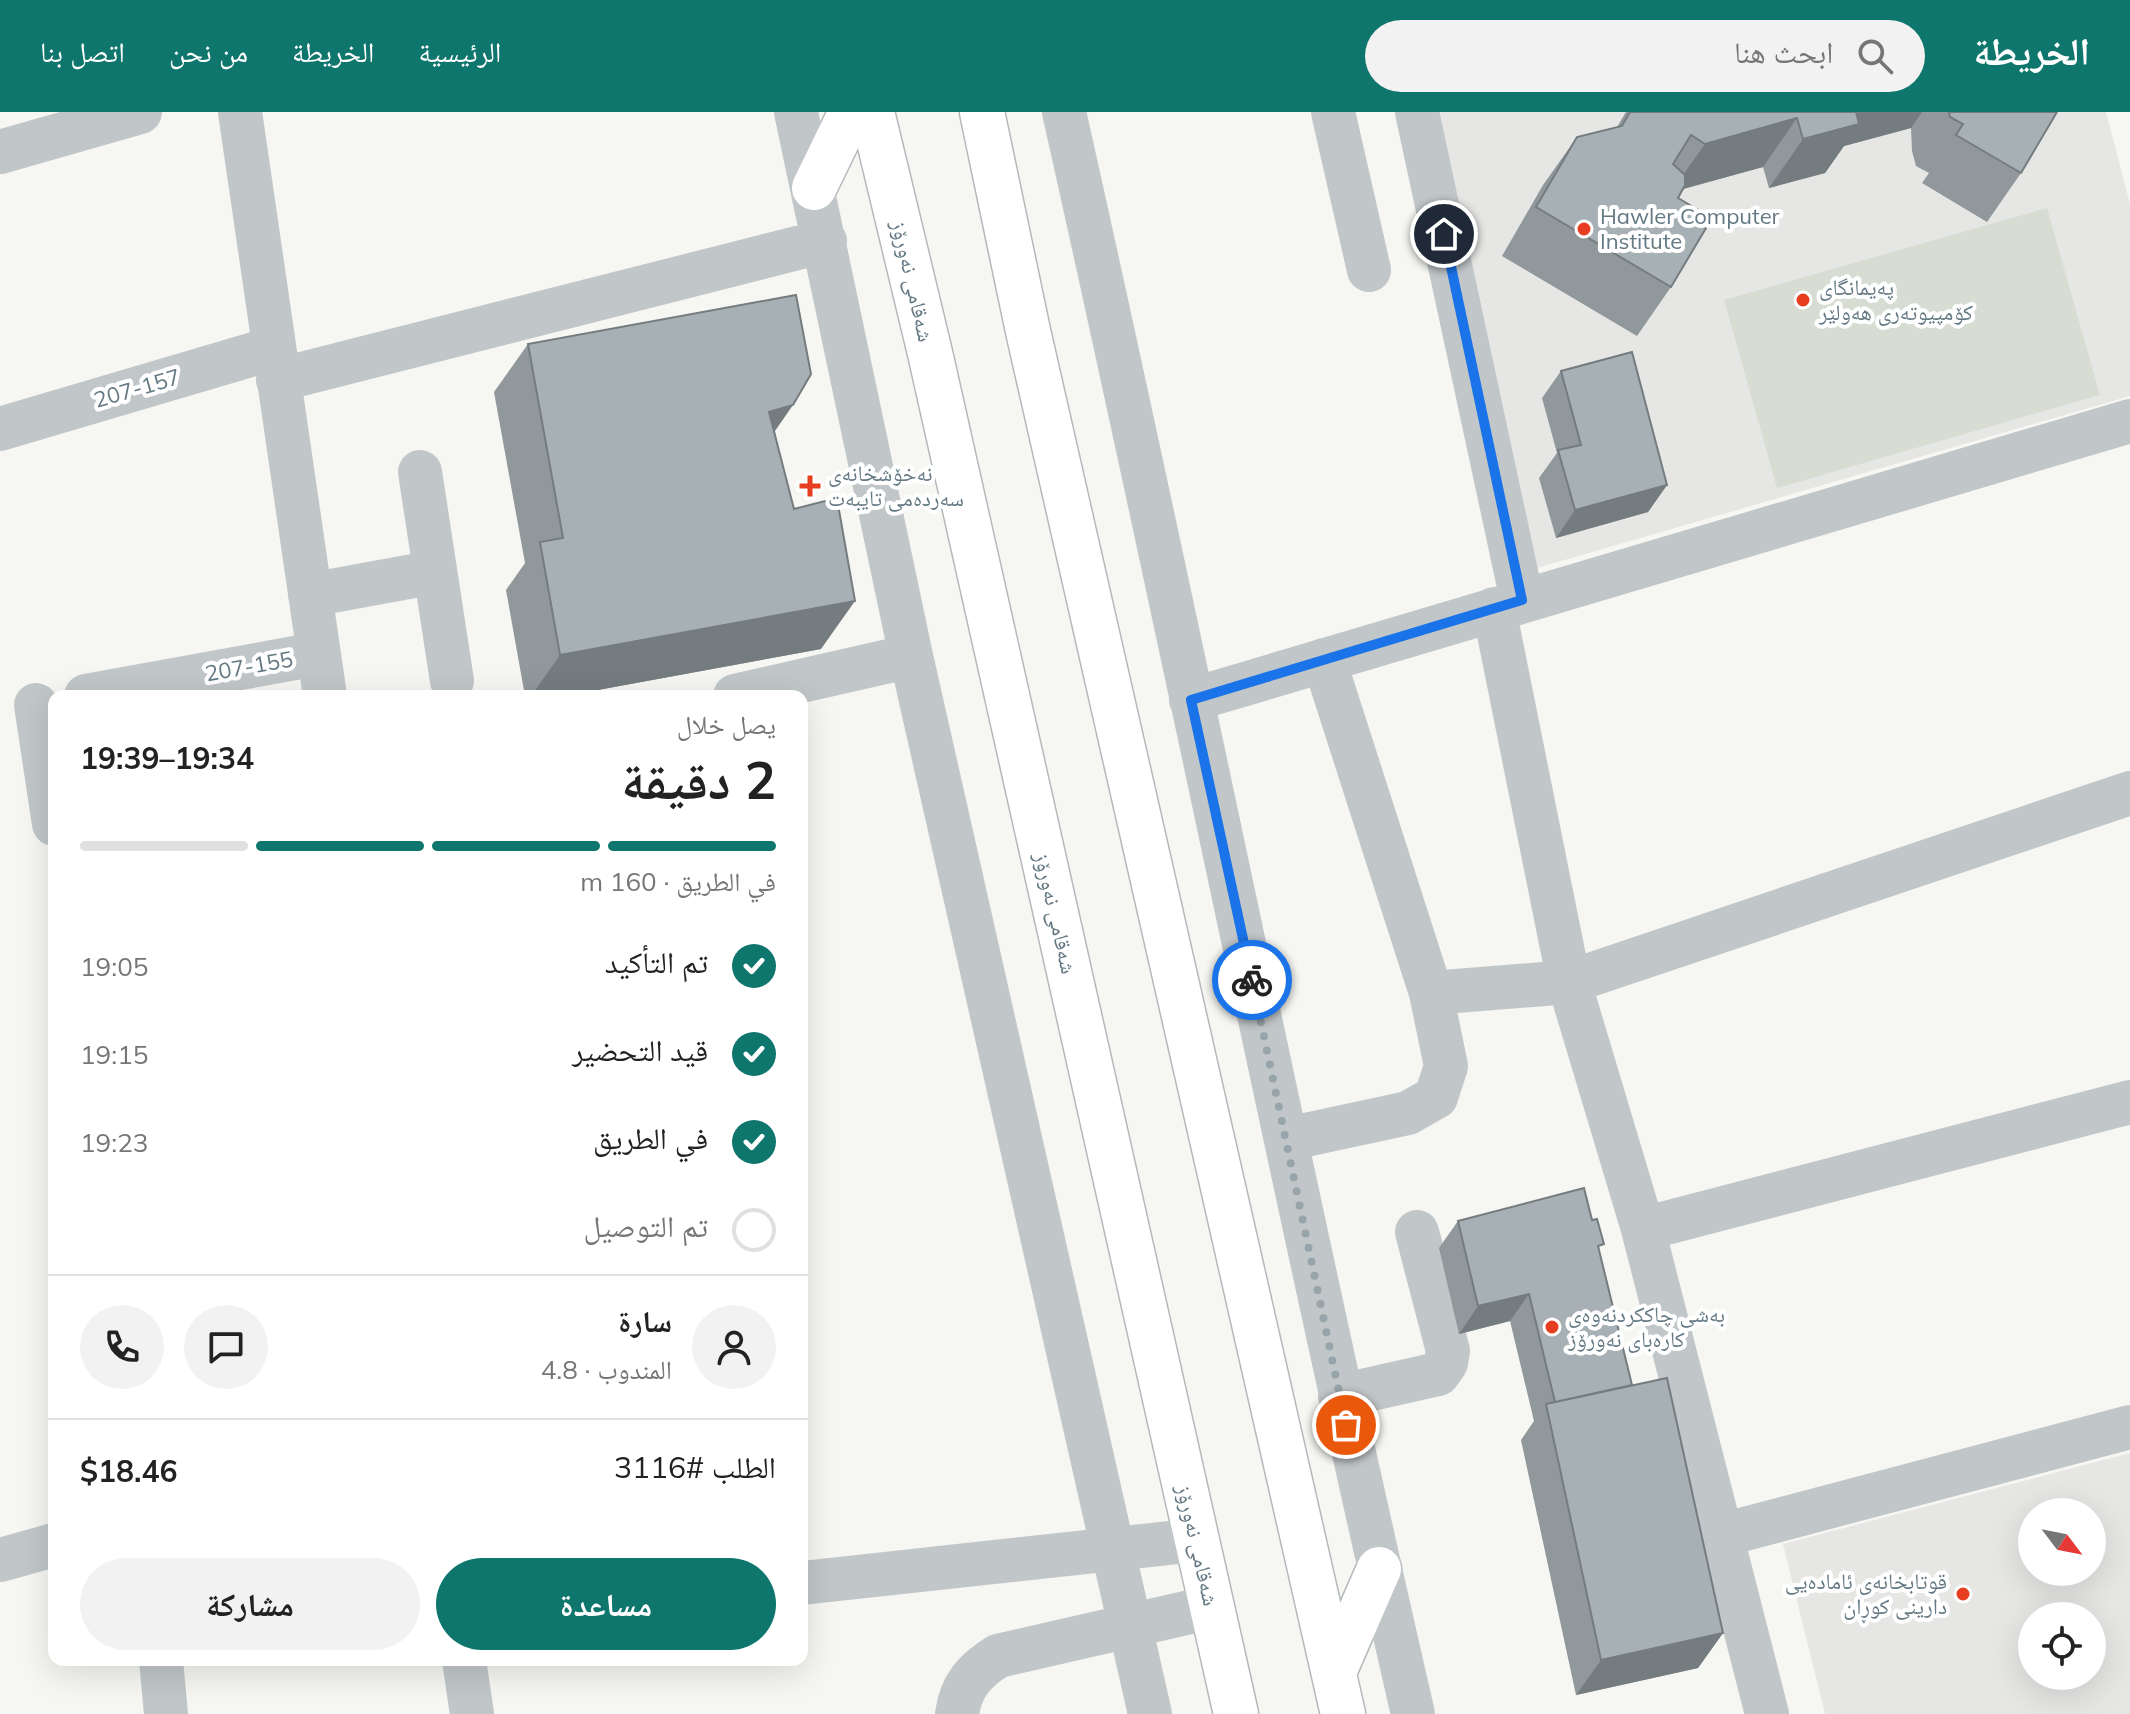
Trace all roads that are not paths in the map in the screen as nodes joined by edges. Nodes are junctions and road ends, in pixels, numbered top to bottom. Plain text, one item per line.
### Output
1 (140, 112) edge
2 (240, 112) edge
3 (796, 112) edge
4 (851, 112) edge
5 (872, 112) edge
6 (982, 112) edge
7 (1064, 112) edge
8 (1333, 112) edge
9 (1417, 112) edge
10 (0, 152) edge
11 (814, 188) junction
12 (825, 241) junction
13 (1369, 270) dead end
14 (276, 364) junction
15 (2130, 421) edge
16 (0, 429) edge
17 (420, 472) dead end
18 (435, 572) junction
19 (310, 595) junction
20 (1508, 604) junction
21 (317, 654) junction
22 (911, 656) junction
23 (1324, 660) junction
24 (452, 681) dead end
25 (119, 690) edge
26 (324, 690) edge
27 (761, 690) edge
28 (1191, 700) junction
29 (30, 708) edge
30 (2130, 793) edge
31 (48, 795) edge
32 (1569, 982) junction
33 (1431, 993) junction
34 (2130, 1102) edge
35 (1287, 1139) junction
36 (1643, 1229) junction
37 (1417, 1232) dead end
38 (1340, 1396) junction
39 (2130, 1427) edge
40 (1722, 1535) junction
41 (1197, 1540) junction
42 (48, 1547) edge
43 (1112, 1549) junction
44 (0, 1560) edge
45 (1379, 1569) junction
46 (808, 1582) edge
47 (1212, 1607) junction
48 (1129, 1626) junction
49 (162, 1666) edge
50 (464, 1666) edge
51 (1334, 1672) junction
52 (468, 1713) edge
53 (166, 1714) edge
54 (957, 1714) edge
55 (1150, 1714) edge
56 (1236, 1714) edge
57 (1343, 1714) edge
58 (1413, 1714) edge
59 (1767, 1714) edge

1 - 10 street
2 - 14 street
3 - 11 street
4 - 11 main road
5 - 41 main road, شەقامی نەورۆز
6 - 51 main road
7 - 28 street
8 - 13 street
9 - 20 street
11 - 12 street
12 - 14 street, 207-157
12 - 22 street
14 - 16 street, 207-157
14 - 19 street
15 - 20 street
17 - 18 street
18 - 19 street
18 - 24 street
19 - 21 street
20 - 23 street
20 - 32 street
21 - 25 street, 207-155
21 - 26 street
22 - 27 street
22 - 43 street
23 - 28 street
23 - 33 street
28 - 35 street
29 - 31 street
30 - 32 street
32 - 33 street
32 - 36 street
33 - 35 street
34 - 36 street
35 - 38 street
36 - 40 street
37 - 38 street
38 - 45 street
39 - 40 street
40 - 59 street
41 - 43 street
41 - 47 main road, شەقامی نەورۆز
42 - 44 street
43 - 46 street
43 - 48 street
45 - 51 main road
45 - 58 street
47 - 48 street
47 - 56 main road, شەقامی نەورۆز
48 - 54 street
48 - 55 street
49 - 53 street
50 - 52 street
51 - 57 main road

